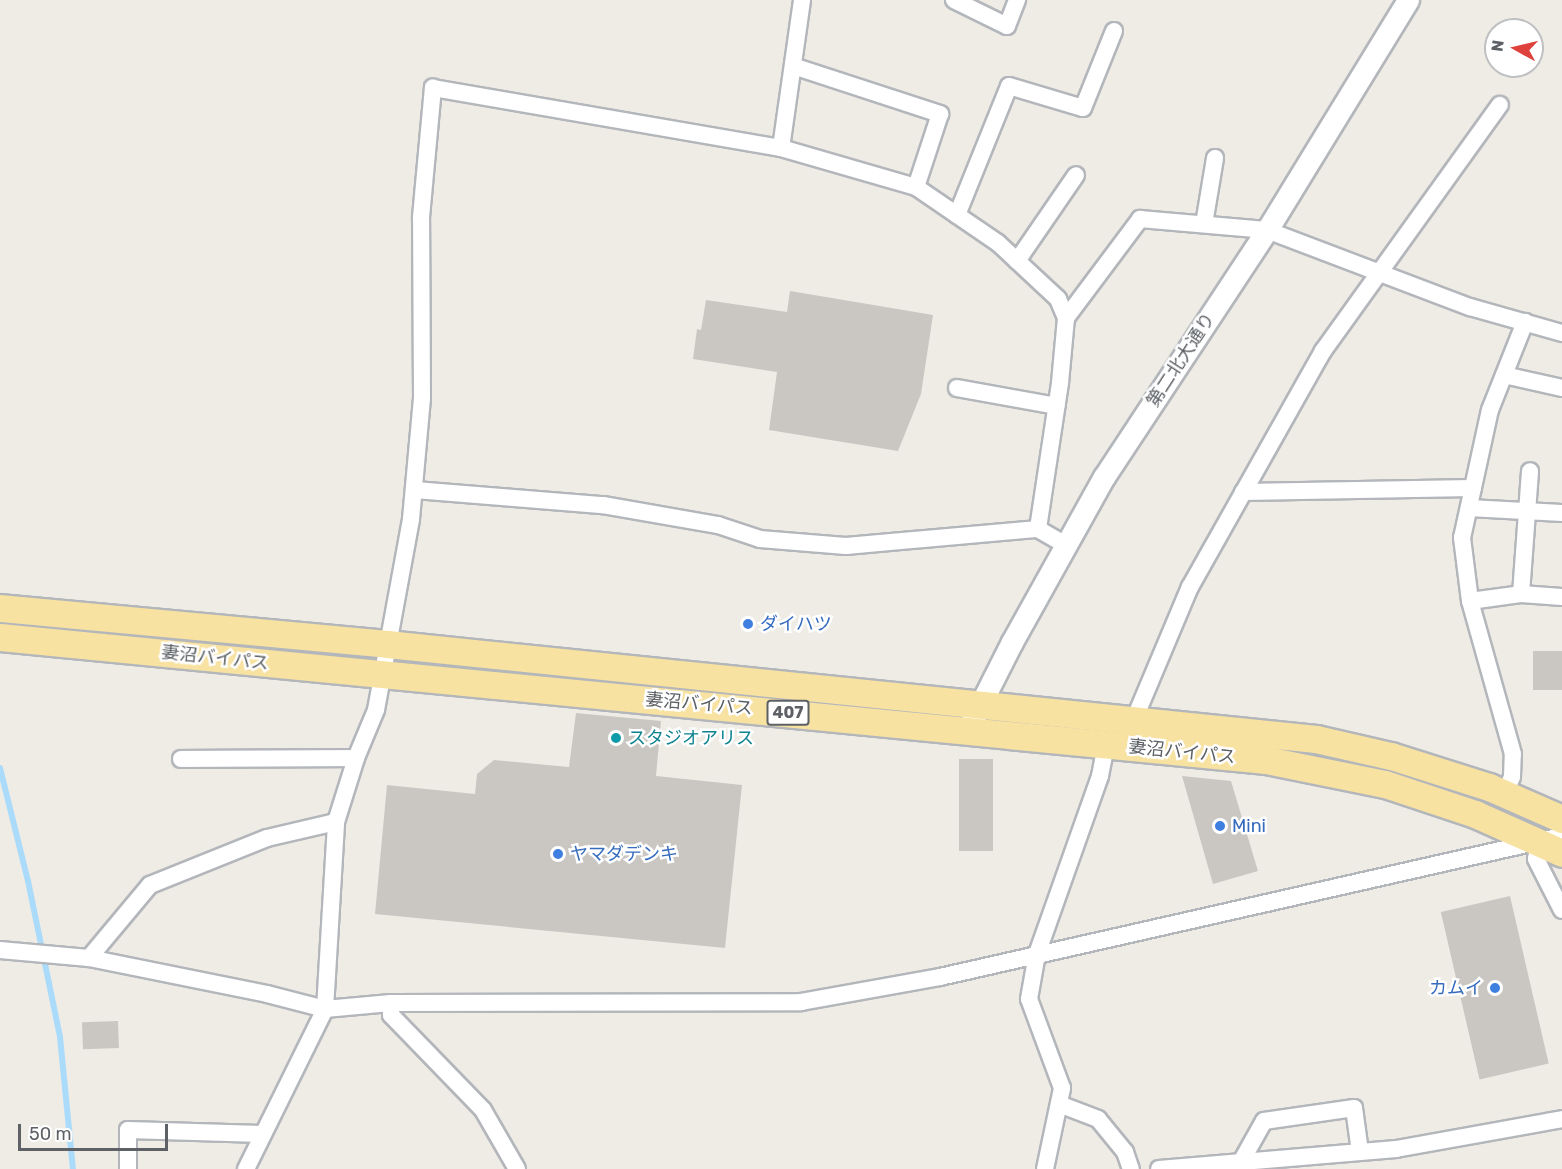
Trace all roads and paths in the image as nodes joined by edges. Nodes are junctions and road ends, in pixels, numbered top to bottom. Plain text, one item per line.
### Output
1 (802, 0) edge
2 (954, 0) edge
3 (1017, 0) edge
4 (1408, 0) edge
5 (1114, 31) dead end
6 (794, 66) junction
7 (1500, 105) dead end
8 (781, 148) junction
9 (1215, 158) dead end
10 (1076, 175) dead end
11 (916, 187) junction
12 (957, 215) junction
13 (1204, 224) junction
14 (1267, 230) junction
15 (1017, 261) junction
16 (1380, 272) junction
17 (1066, 318) junction
18 (1525, 322) junction
19 (1562, 333) edge
20 (1504, 375) junction
21 (957, 388) dead end
22 (1562, 388) edge
23 (1056, 406) junction
24 (1530, 471) dead end
25 (1473, 488) junction
26 (415, 490) junction
27 (1243, 492) junction
28 (1469, 508) junction
29 (1526, 511) junction
30 (1562, 513) edge
31 (1038, 529) junction
32 (1066, 545) junction
33 (1521, 594) junction
34 (1562, 597) edge
35 (1470, 602) junction
36 (0, 608) edge
37 (0, 637) edge
38 (387, 644) junction
39 (382, 675) junction
40 (980, 704) junction
41 (1134, 720) junction
42 (968, 729) junction
43 (1106, 744) junction
44 (356, 758) junction
45 (181, 759) dead end
46 (1505, 794) junction
47 (1562, 819) edge
48 (336, 822) junction
49 (1554, 843) edge
50 (1562, 910) edge
51 (0, 950) edge
52 (1037, 954) junction
53 (89, 958) junction
54 (391, 1003) junction
55 (325, 1009) junction
56 (1059, 1104) junction
57 (1562, 1119) edge
58 (262, 1134) junction
59 (1360, 1152) junction
60 (1241, 1162) junction
61 (1310, 1163) edge
62 (128, 1169) edge
63 (246, 1169) edge
64 (517, 1169) edge
65 (1045, 1169) edge
66 (1131, 1169) edge
67 (1159, 1169) edge

1 - 6 street
2 - 3 street
4 - 14 street, 第二北大通り
5 - 12 street
6 - 8 street
6 - 11 street
7 - 16 street
8 - 11 street
8 - 26 street
9 - 13 street
10 - 15 street
11 - 12 street
12 - 15 street
13 - 14 street
13 - 17 street
14 - 16 street
14 - 32 street, 第二北大通り
15 - 17 street
16 - 18 street
16 - 27 street
17 - 23 street
18 - 19 street
18 - 20 street
20 - 22 street
20 - 25 street
21 - 23 street
23 - 31 street
24 - 29 street
25 - 27 street
25 - 28 street
26 - 31 street
26 - 38 street
27 - 41 street
28 - 29 street
28 - 35 street
29 - 30 street
29 - 33 street
31 - 32 street
32 - 40 street, 第二北大通り
33 - 34 street
33 - 35 street
35 - 46 street
36 - 38 highway, 妻沼バイパス / 407
37 - 39 highway, 妻沼バイパス / 407
38 - 39 street
38 - 40 highway, 妻沼バイパス / 407
39 - 42 highway, 妻沼バイパス / 407
39 - 44 street
40 - 41 highway, 妻沼バイパス / 407
40 - 42 street, 第二北大通り
41 - 46 highway, 妻沼バイパス / 407
42 - 43 highway, 妻沼バイパス / 407
43 - 49 highway, 妻沼バイパス / 407
43 - 52 street
44 - 45 street
44 - 48 street
46 - 47 highway, 妻沼バイパス / 407
48 - 53 street
48 - 55 street
49 - 50 street
49 - 52 street
51 - 53 street
52 - 54 street
52 - 56 street
53 - 55 street
54 - 55 street
54 - 64 street
55 - 58 street
56 - 65 street
56 - 66 street
57 - 59 street
58 - 62 street
58 - 63 street
59 - 60 street
59 - 61 street
60 - 61 street
60 - 67 street

